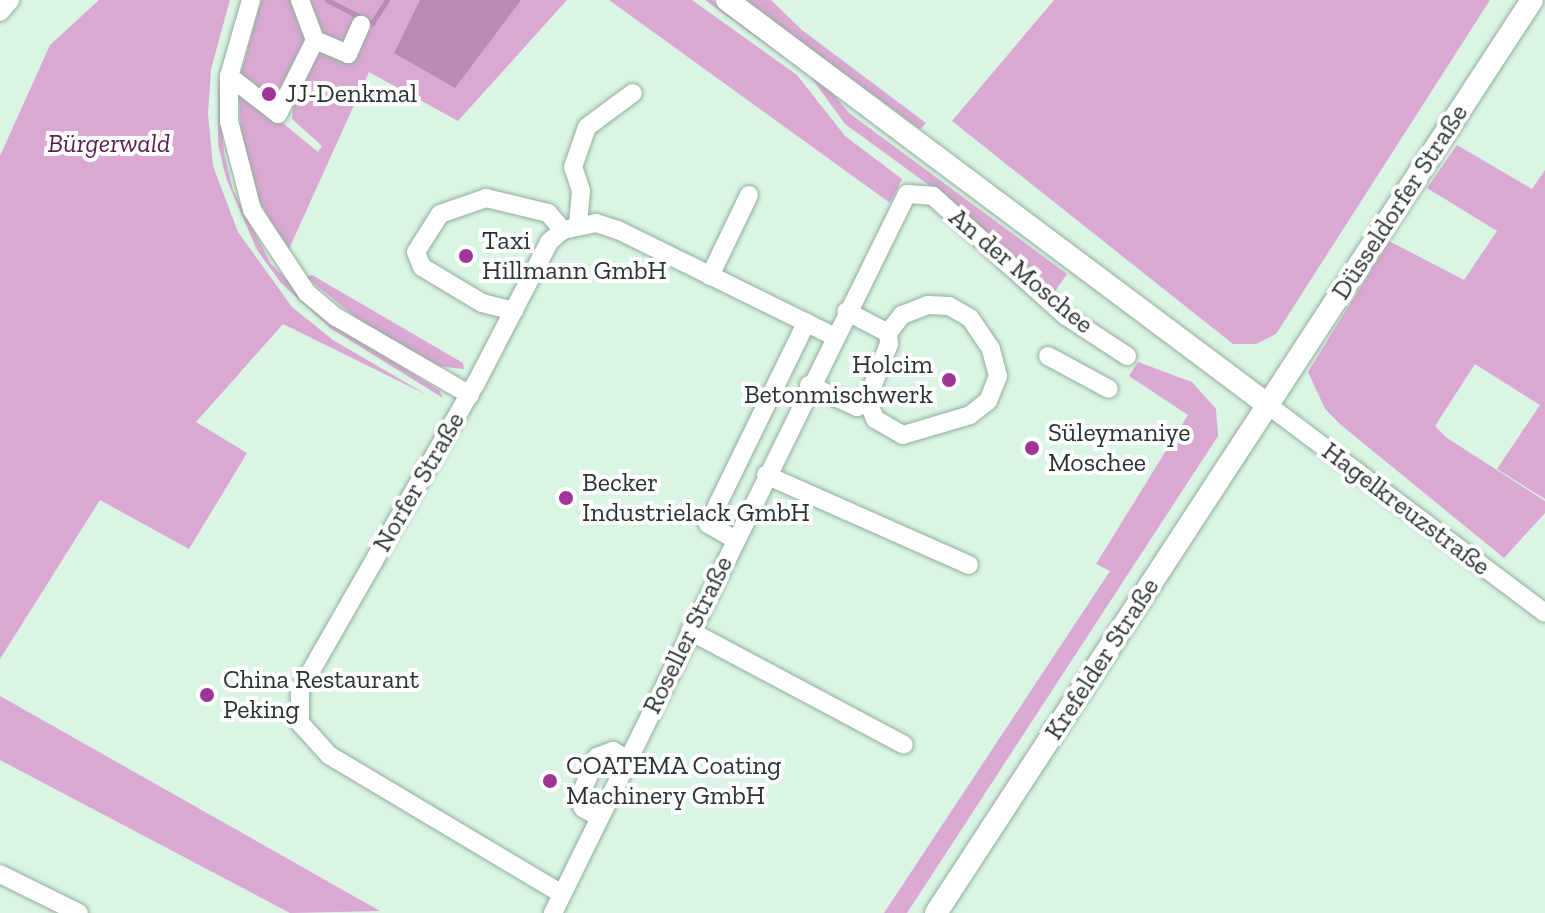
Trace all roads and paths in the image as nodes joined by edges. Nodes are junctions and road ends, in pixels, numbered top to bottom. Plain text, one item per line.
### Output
1 (251, 0) edge
2 (300, 0) edge
3 (727, 0) edge
4 (1532, 0) edge
5 (361, 25) dead end
6 (315, 40) junction
7 (229, 76) junction
8 (633, 93) dead end
9 (914, 191) joint
10 (749, 195) dead end
11 (571, 227) junction
12 (710, 276) junction
13 (514, 311) junction
14 (846, 311) junction
15 (806, 323) junction
16 (888, 333) junction
17 (833, 336) junction
18 (1048, 356) dead end
19 (1127, 356) dead end
20 (809, 385) junction
21 (1109, 389) dead end
22 (470, 395) junction
23 (867, 400) junction
24 (1268, 405) junction
25 (766, 475) junction
26 (734, 539) junction
27 (969, 565) dead end
28 (1545, 613) edge
29 (690, 631) junction
30 (904, 745) dead end
31 (627, 759) junction
32 (599, 817) junction
33 (0, 874) edge
34 (562, 894) junction
35 (77, 912) edge
36 (553, 913) edge
37 (936, 913) edge

1 - 7 street
2 - 6 street
3 - 24 main road
4 - 24 main road, Düsseldorfer Straße
5 - 6 street
6 - 7 street
7 - 22 street
8 - 11 street
9 - 14 street, Roseller Straße
9 - 19 street, An der Moschee
10 - 12 street
11 - 12 street
11 - 13 street, Norfer Straße
11 - 13 street
12 - 15 street
13 - 22 street, Norfer Straße
14 - 16 street
14 - 17 street, Roseller Straße
15 - 17 street
15 - 26 street
16 - 23 street
16 - 23 street
17 - 20 street, Roseller Straße
18 - 21 street
20 - 23 street
20 - 25 street, Roseller Straße
22 - 34 street, Norfer Straße
24 - 28 street, Hagelkreuzstraße
24 - 37 main road, Krefelder Straße
25 - 26 street, Roseller Straße
25 - 27 street
26 - 29 street, Roseller Straße
29 - 30 street
29 - 31 street, Roseller Straße
31 - 32 street, Roseller Straße
31 - 32 street
32 - 34 street, Roseller Straße
33 - 35 street
34 - 36 street, Roseller Straße

